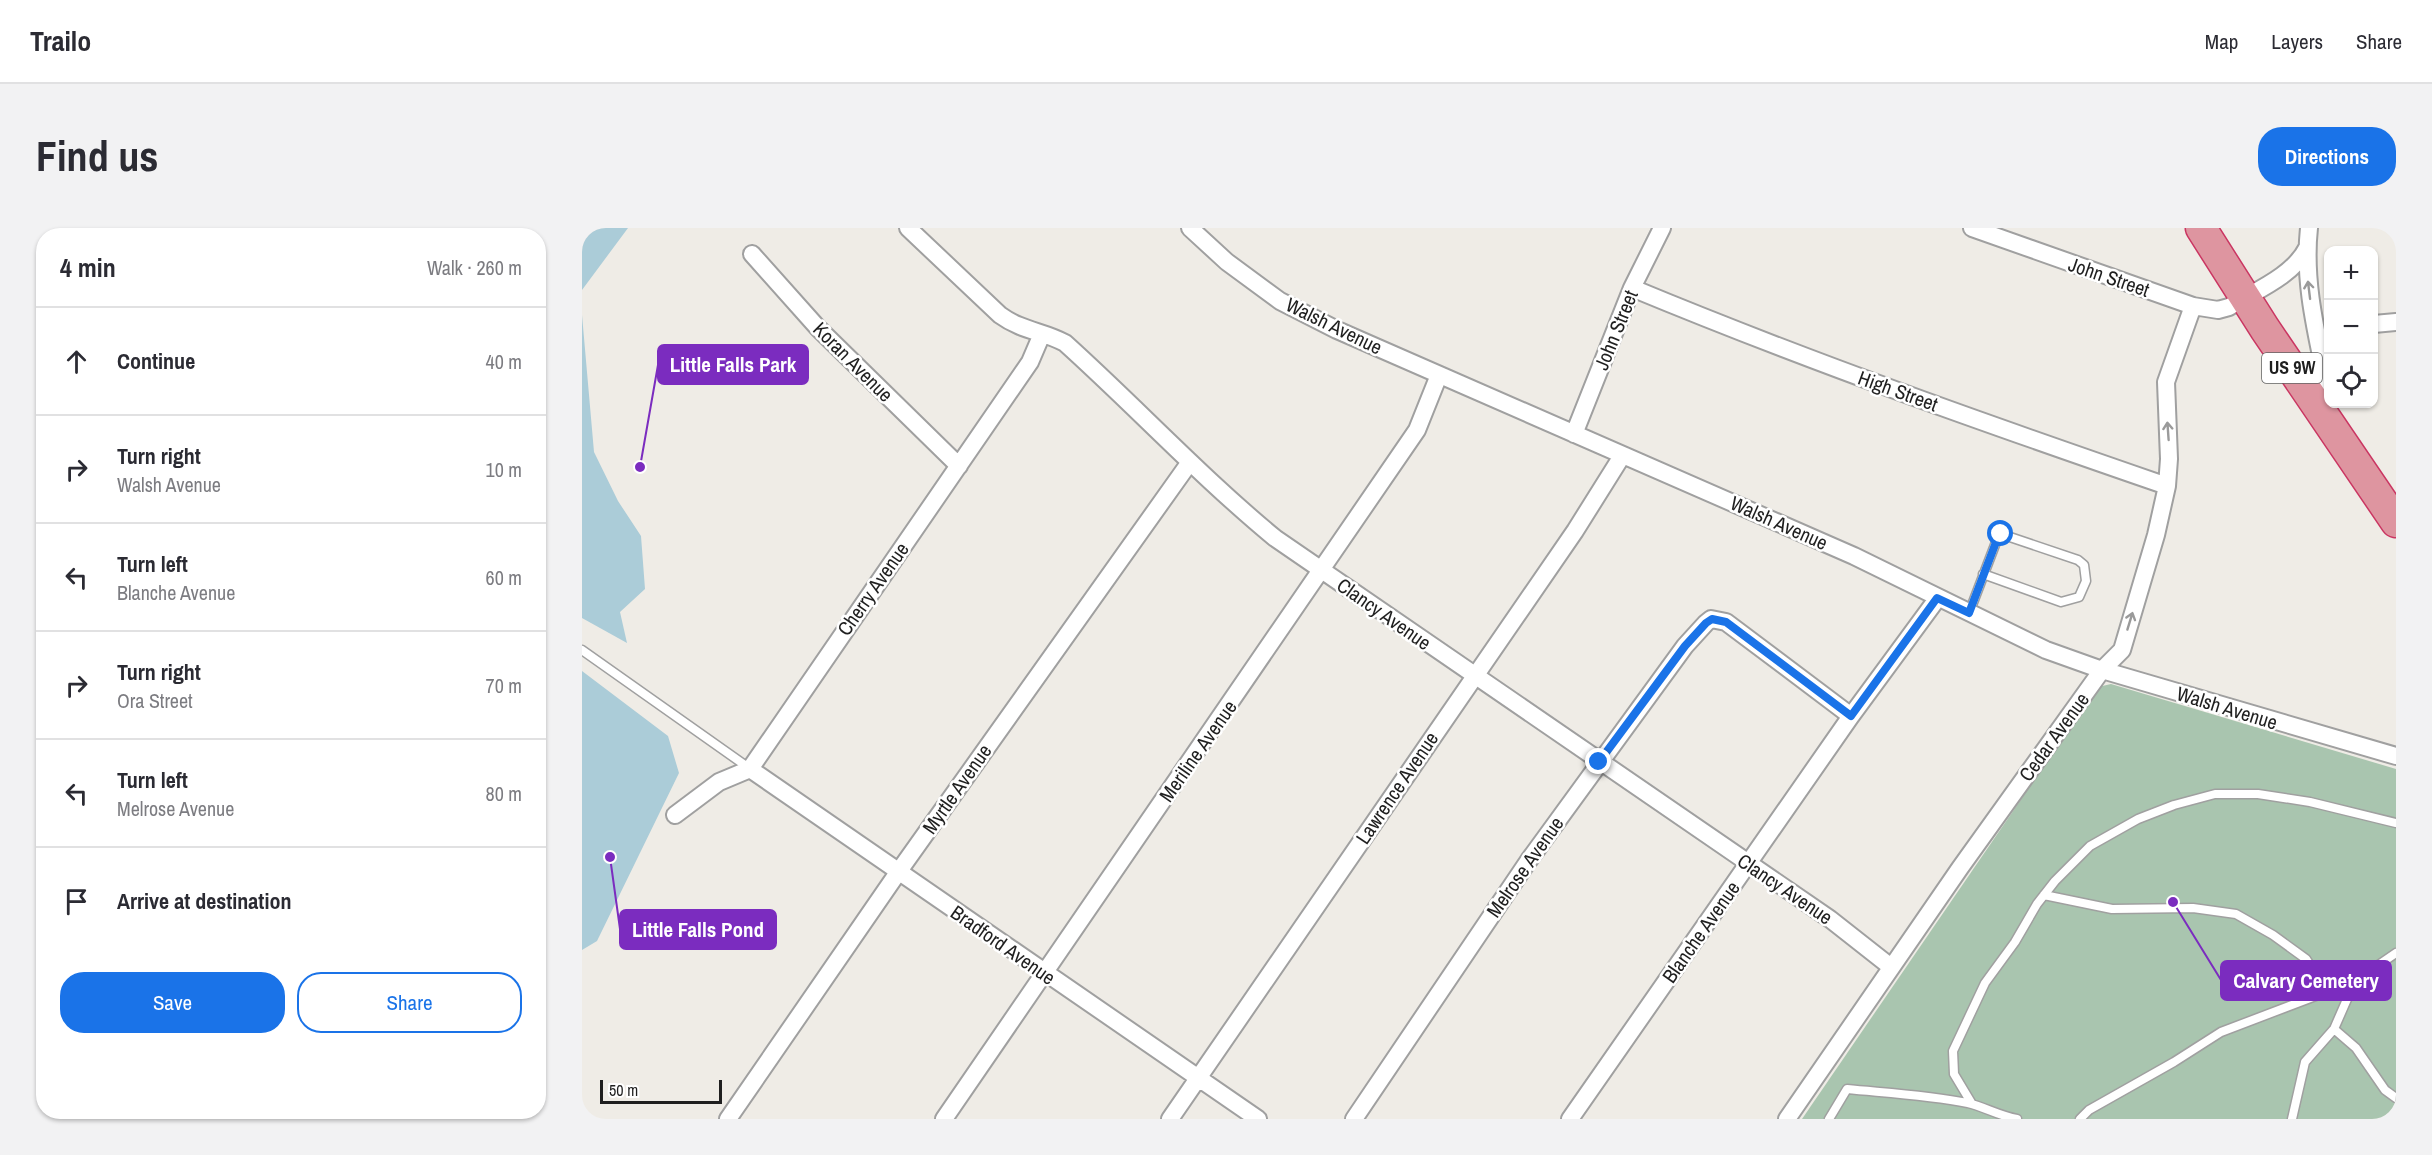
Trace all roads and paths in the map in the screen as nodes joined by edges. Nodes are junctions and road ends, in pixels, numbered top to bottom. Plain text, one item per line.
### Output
1 (908, 228) edge
2 (1190, 228) edge
3 (1662, 228) edge
4 (1972, 228) edge
5 (2201, 228) edge
6 (2309, 228) edge
7 (2307, 249) junction
8 (752, 254) dead end
9 (1632, 288) junction
10 (2245, 298) junction
11 (2193, 306) junction
12 (2396, 322) edge
13 (2378, 324) edge
14 (2322, 328) edge
15 (1042, 334) junction
16 (2325, 354) edge
17 (1439, 375) junction
18 (2333, 408) edge
19 (1574, 434) junction
20 (2339, 438) junction
21 (1622, 456) junction
22 (1190, 462) junction
23 (959, 466) junction
24 (2167, 486) junction
25 (2387, 495) edge
26 (2396, 522) edge
27 (1322, 571) junction
28 (1983, 574) junction
29 (1937, 598) junction
30 (1969, 613) junction
31 (582, 650) edge
32 (2102, 670) junction
33 (1473, 676) junction
34 (1851, 716) junction
35 (2396, 756) edge
36 (1599, 762) junction
37 (750, 769) junction
38 (675, 815) dead end
39 (2396, 823) edge
40 (1748, 864) junction
41 (898, 871) junction
42 (2044, 895) junction
43 (2396, 953) edge
44 (1891, 967) junction
45 (1044, 973) junction
46 (2355, 981) junction
47 (2328, 992) junction
48 (2334, 1029) junction
49 (1197, 1079) junction
50 (2396, 1098) edge
51 (1972, 1104) junction
52 (728, 1119) edge
53 (944, 1119) edge
54 (1170, 1119) edge
55 (1258, 1119) edge
56 (1354, 1119) edge
57 (1570, 1119) edge
58 (1787, 1119) edge
59 (1829, 1119) edge
60 (2016, 1119) edge
61 (2080, 1119) edge
62 (2292, 1119) edge

1 - 15 street, Clancy Avenue
2 - 17 street, Walsh Avenue
3 - 9 street, John Street
4 - 11 street, John Street
5 - 10 highway, US 9W
6 - 7 street
7 - 10 street, John Street
14 -> 7 street
8 - 23 street, Koran Avenue
9 - 19 street, John Street
9 - 24 street, High Street
10 - 11 street, John Street
10 - 20 highway, US 9W
24 -> 11 street, Cedar Avenue
12 - 13 street
14 - 16 street
15 - 22 street, Clancy Avenue
15 - 23 street, Cherry Avenue
17 - 19 street, Walsh Avenue
17 - 27 street, Meriline Avenue
18 - 20 street
19 - 21 street, Walsh Avenue
20 - 25 highway, US 9W
21 - 29 street, Walsh Avenue
21 - 33 street, Lawrence Avenue
22 - 27 street, Clancy Avenue
22 - 41 street, Myrtle Avenue
23 - 37 street, Cherry Avenue
32 -> 24 street, Cedar Avenue
25 - 26 highway, US 9W
27 - 33 street, Clancy Avenue
27 - 45 street, Meriline Avenue
28 - 28 lane
28 - 30 lane
29 - 30 street, Walsh Avenue
29 - 34 street, Blanche Avenue
30 - 32 street, Walsh Avenue
31 - 37 lane
32 - 35 street, Walsh Avenue
32 - 44 street, Cedar Avenue
33 - 36 street, Clancy Avenue
33 - 49 street, Lawrence Avenue
34 - 36 street, Melrose Avenue
34 - 40 street, Blanche Avenue
36 - 40 street, Clancy Avenue
36 - 56 street, Melrose Avenue
37 - 38 street
37 - 41 street, Bradford Avenue
39 - 42 lane
40 - 44 street, Clancy Avenue
40 - 57 street, Blanche Avenue
41 - 45 street, Bradford Avenue
41 - 52 street, Myrtle Avenue
42 - 47 lane
42 - 51 lane
43 - 46 lane
44 - 58 street, Cedar Avenue
45 - 49 street, Bradford Avenue
45 - 53 street, Meriline Avenue
46 - 47 lane
46 - 48 lane
47 - 61 lane
48 - 50 lane
48 - 62 lane
49 - 54 street, Lawrence Avenue
49 - 55 street, Bradford Avenue
51 - 59 lane
51 - 60 lane

